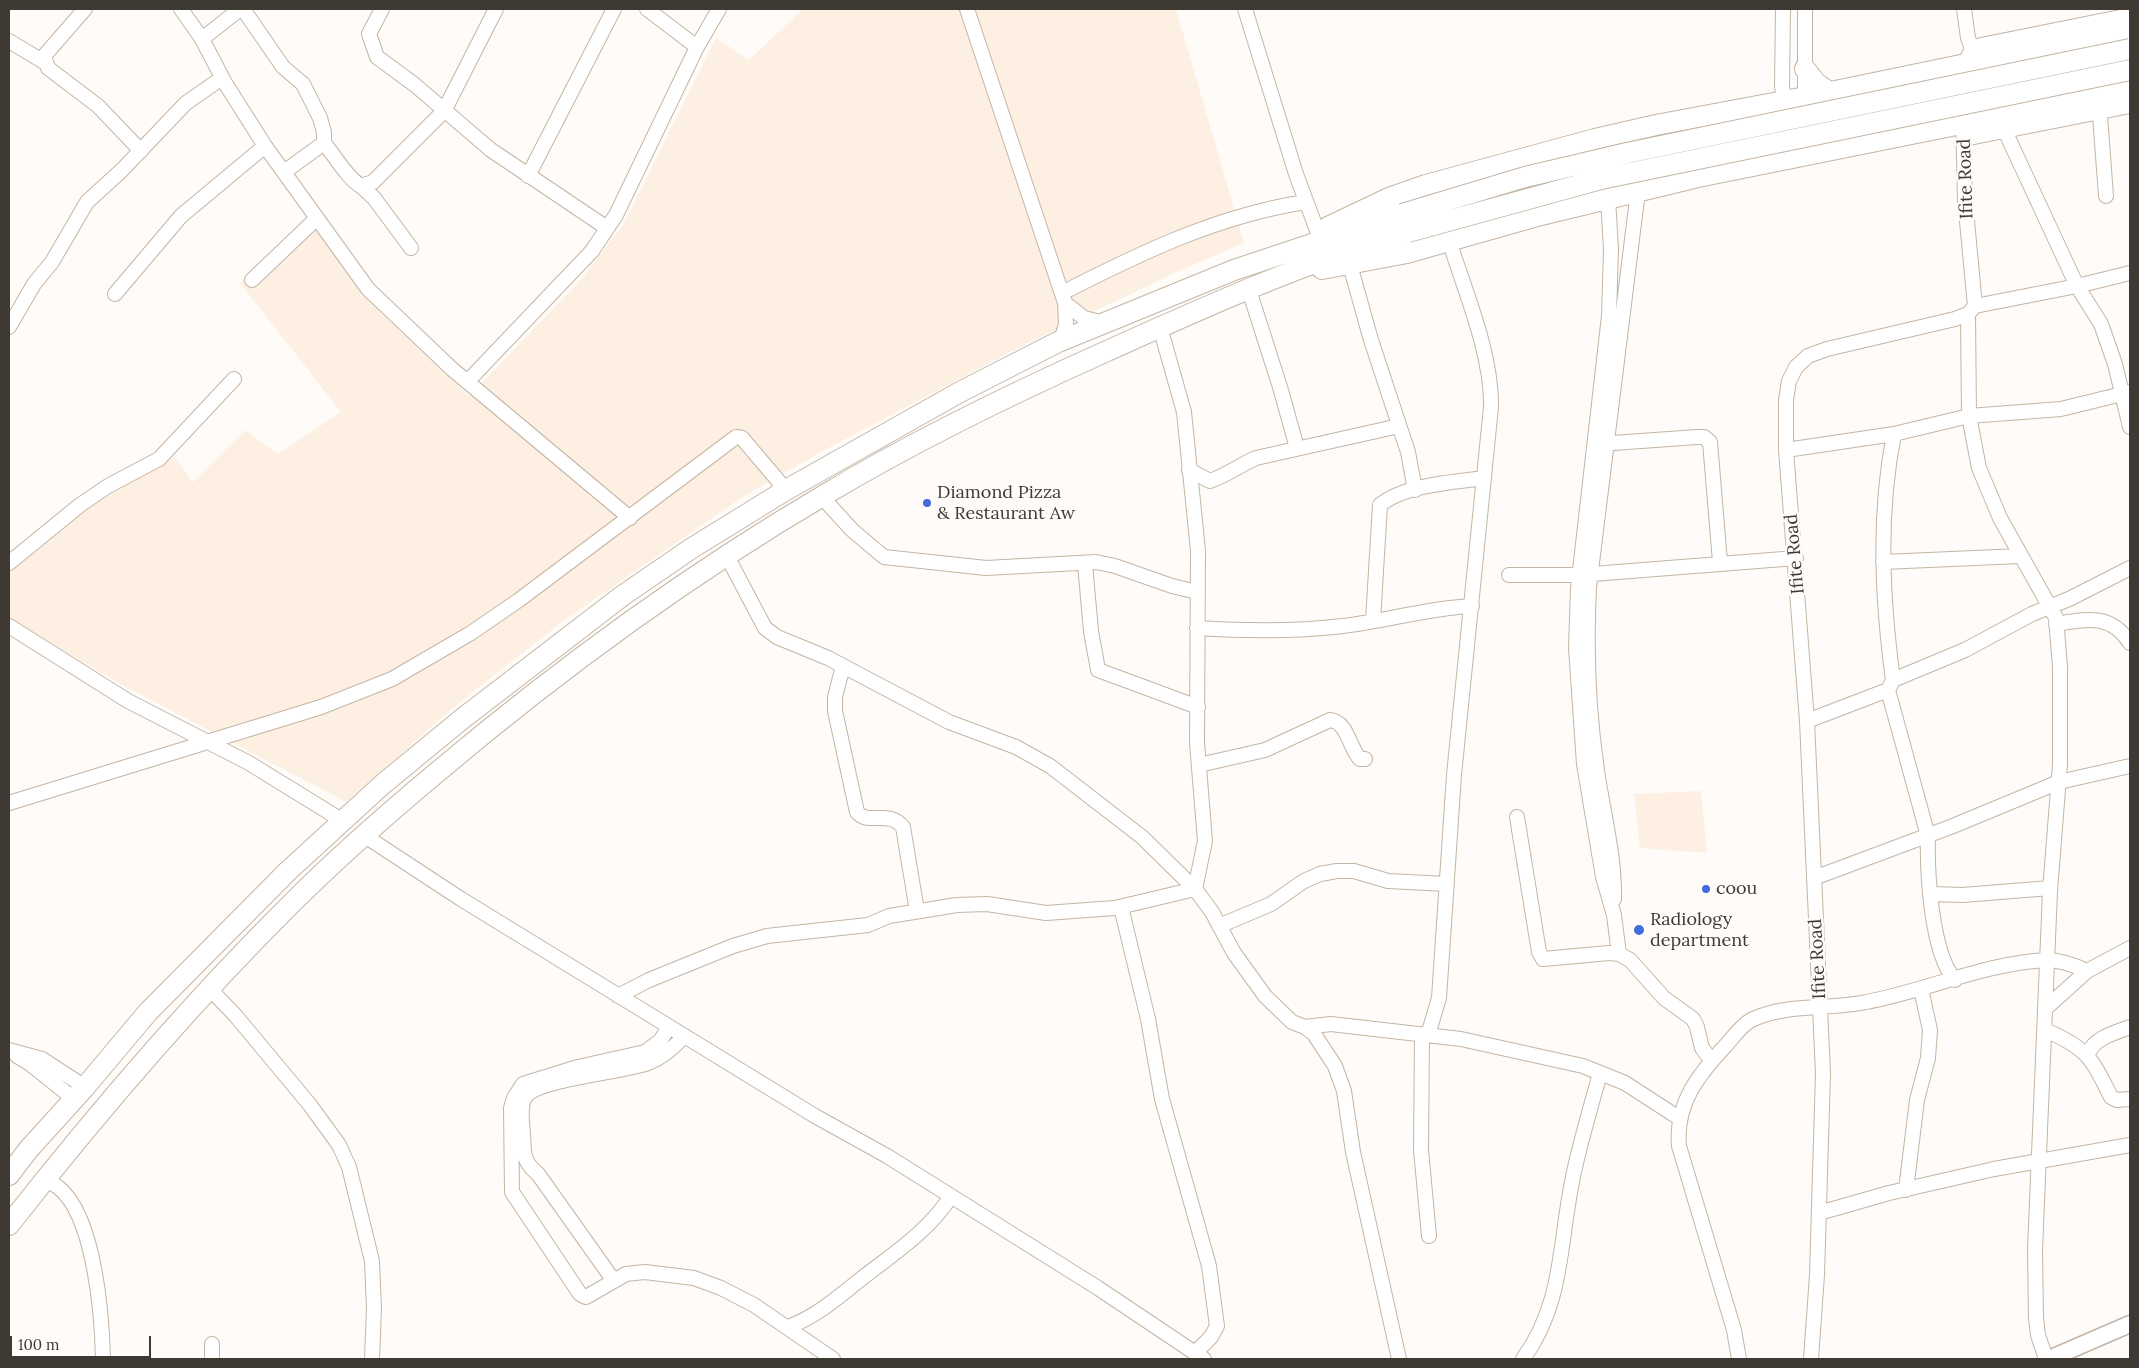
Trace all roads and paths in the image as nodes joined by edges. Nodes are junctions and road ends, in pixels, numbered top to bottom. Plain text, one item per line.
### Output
1 (85, 9) edge
2 (181, 9) edge
3 (242, 9) edge
4 (382, 9) edge
5 (496, 9) edge
6 (614, 9) edge
7 (647, 9) edge
8 (719, 9) edge
9 (967, 9) edge
10 (1245, 9) edge
11 (1784, 9) edge
12 (1805, 9) edge
13 (1964, 9) edge
14 (2130, 15) edge
15 (2130, 30) edge
16 (202, 39) junction
17 (9, 41) edge
18 (697, 47) junction
19 (2130, 49) edge
20 (44, 62) junction
21 (1964, 64) junction
22 (1806, 69) junction
23 (2130, 70) edge
24 (222, 78) junction
25 (2130, 90) edge
26 (1829, 92) junction
27 (1805, 97) junction
28 (1784, 101) junction
29 (2099, 104) junction
30 (2130, 106) edge
31 (444, 111) junction
32 (1964, 131) junction
33 (2005, 131) junction
34 (324, 143) junction
35 (265, 146) junction
36 (141, 151) junction
37 (1809, 156) junction
38 (284, 172) junction
39 (528, 176) junction
40 (361, 186) junction
41 (1638, 192) junction
42 (2106, 196) dead end
43 (1608, 198) junction
44 (1306, 202) junction
45 (317, 218) junction
46 (1405, 223) junction
47 (607, 228) junction
48 (1611, 229) junction
49 (1634, 231) junction
50 (1318, 233) junction
51 (1449, 240) junction
52 (412, 248) dead end
53 (1276, 254) junction
54 (1611, 262) junction
55 (1630, 263) junction
56 (1350, 264) junction
57 (2130, 273) edge
58 (1283, 276) junction
59 (252, 280) dead end
60 (2077, 286) junction
61 (1249, 290) junction
62 (115, 294) dead end
63 (1064, 298) junction
64 (1971, 310) junction
65 (1104, 323) junction
66 (9, 326) edge
67 (1160, 327) junction
68 (1061, 341) junction
69 (234, 379) dead end
70 (467, 382) junction
71 (2125, 393) edge
72 (1969, 416) junction
73 (1399, 426) junction
74 (2130, 426) edge
75 (1894, 434) junction
76 (1602, 444) junction
77 (1297, 448) junction
78 (1786, 450) junction
79 (1189, 470) junction
80 (1484, 478) junction
81 (786, 490) junction
82 (1415, 490) junction
83 (821, 496) junction
84 (630, 518) junction
85 (727, 556) junction
86 (2020, 556) junction
87 (1796, 558) junction
88 (1720, 562) junction
89 (1883, 562) junction
90 (9, 563) edge
91 (1085, 564) junction
92 (2130, 568) edge
93 (1508, 575) dead end
94 (1585, 575) junction
95 (1197, 592) junction
96 (1472, 606) junction
97 (2051, 606) junction
98 (1373, 621) junction
99 (2056, 624) junction
100 (9, 626) edge
101 (1197, 628) junction
102 (2130, 643) edge
103 (843, 666) junction
104 (1891, 685) junction
105 (1198, 707) junction
106 (1807, 721) junction
107 (209, 743) junction
108 (1365, 759) dead end
109 (1199, 765) junction
110 (2130, 766) edge
111 (2060, 782) junction
112 (9, 803) edge
113 (1517, 816) dead end
114 (343, 821) junction
115 (364, 836) junction
116 (1928, 836) junction
117 (1814, 878) junction
118 (1447, 884) junction
119 (2050, 888) junction
120 (1195, 889) junction
121 (1931, 894) junction
122 (1121, 907) junction
123 (917, 911) junction
124 (1219, 926) junction
125 (2130, 948) edge
126 (1619, 954) junction
127 (2047, 960) junction
128 (2087, 971) junction
129 (1955, 980) junction
130 (210, 989) junction
131 (1921, 989) junction
132 (618, 996) junction
133 (1820, 1008) junction
134 (2046, 1008) junction
135 (669, 1027) junction
136 (1305, 1027) junction
137 (2130, 1027) edge
138 (2045, 1030) junction
139 (1425, 1034) junction
140 (685, 1036) junction
141 (9, 1050) edge
142 (2088, 1054) junction
143 (9, 1055) edge
144 (1711, 1060) junction
145 (1600, 1073) junction
146 (79, 1093) junction
147 (2130, 1098) edge
148 (1679, 1118) junction
149 (2130, 1145) edge
150 (2040, 1159) junction
151 (9, 1175) edge
152 (44, 1180) junction
153 (1906, 1190) junction
154 (951, 1196) junction
155 (1820, 1213) junction
156 (9, 1225) edge
157 (1429, 1236) dead end
158 (614, 1281) junction
159 (808, 1320) junction
160 (2130, 1324) edge
161 (788, 1327) junction
162 (2130, 1333) edge
163 (803, 1338) junction
164 (212, 1344) dead end
165 (1200, 1356) edge
166 (103, 1359) edge
167 (212, 1359) edge
168 (372, 1359) edge
169 (833, 1359) edge
170 (1399, 1359) edge
171 (1523, 1359) edge
172 (1739, 1359) edge
173 (1811, 1359) edge
174 (2048, 1359) edge
175 (2070, 1359) edge

1 - 20 street
2 - 16 street
3 - 16 street
3 - 34 street
4 - 31 street
5 - 31 street
6 - 39 street
7 - 18 street
8 - 18 street
9 - 63 street
10 - 44 street
11 - 28 street
12 - 22 street
13 - 21 street, Ifite Road
14 - 21 street
15 - 21 highway
16 - 24 street
17 - 20 street
18 - 47 street
19 - 46 highway, bridge
20 - 36 street
21 - 26 highway
21 - 32 street, Ifite Road
22 - 26 highway
22 - 27 street
23 - 46 highway, bridge
24 - 35 street
24 - 36 street
25 - 29 highway
26 - 27 highway
27 - 28 highway
27 - 37 street
28 - 37 street
28 - 50 highway
29 - 30 street
29 - 32 highway
29 - 33 street
29 - 42 street
31 - 39 street
31 - 40 street
32 - 33 street
32 - 37 highway
32 - 64 street, Ifite Road
33 - 60 street
34 - 38 street
34 - 40 street
35 - 38 street
35 - 62 street
36 - 66 street
37 - 41 highway
38 - 45 street
39 - 47 street
40 - 52 street
41 - 43 highway
41 - 49 street
43 - 48 street
43 - 51 highway
44 - 50 street
44 - 63 street
45 - 59 street
45 - 70 street
46 - 53 highway
46 - 58 highway
47 - 70 street
48 - 49 street
48 - 54 street
49 - 55 street
50 - 53 highway
51 - 56 highway
51 - 80 street
53 - 65 highway
54 - 55 street
54 - 76 street
55 - 76 street
56 - 58 highway
56 - 73 street
57 - 60 street
58 - 61 highway
60 - 64 street
60 - 71 street
61 - 67 highway
61 - 77 street
63 - 65 street
63 - 68 street
64 - 72 street
64 - 78 street, Ifite Road
65 - 68 highway
67 - 79 street
67 - 83 highway
68 - 81 highway
69 - 90 street
70 - 84 street
71 - 72 street
71 - 74 street
72 - 75 street
72 - 86 street
73 - 77 street
73 - 82 street
75 - 78 street
75 - 89 street
76 - 88 street
76 - 94 street
77 - 79 street
78 - 87 street, Ifite Road
79 - 95 street
80 - 82 street
80 - 96 street
81 - 84 street
81 - 114 highway
82 - 98 street
83 - 85 highway
83 - 91 street
84 - 107 street
85 - 103 street
85 - 115 highway
86 - 89 street
86 - 97 street
87 - 88 street
87 - 106 street, Ifite Road
88 - 94 street
89 - 104 street
91 - 95 street
91 - 105 street
92 - 97 street
93 - 94 street
94 - 126 street
95 - 101 street
96 - 98 street
96 - 118 street
97 - 99 street
97 - 104 street
98 - 101 street
99 - 102 street
99 - 111 street
100 - 107 street
101 - 105 street
103 - 120 street
103 - 123 street
104 - 106 street
104 - 116 street
105 - 109 street
106 - 117 street, Ifite Road
107 - 112 street
107 - 114 street
108 - 109 street
109 - 120 street
110 - 111 street
111 - 116 street
111 - 119 street
113 - 126 street
114 - 146 highway
115 - 130 highway
115 - 132 street
116 - 117 street
116 - 121 street
117 - 133 street, Ifite Road
118 - 124 street
118 - 139 street
119 - 121 street
119 - 127 street
120 - 122 street
120 - 124 street
121 - 129 street
122 - 123 street
122 - 165 street
123 - 132 street
124 - 136 street
125 - 128 street
126 - 144 street
127 - 128 street
127 - 129 street
127 - 134 street
128 - 134 street
129 - 131 street
130 - 152 highway
130 - 168 street
131 - 133 street
131 - 153 street
132 - 135 street
133 - 144 street
133 - 155 street, Ifite Road
134 - 138 street
135 - 140 street
135 - 158 street
136 - 139 street
136 - 170 street
137 - 142 street
138 - 142 street
138 - 150 street
139 - 145 street
139 - 157 street
140 - 154 street
140 - 158 street
141 - 146 street
142 - 147 street
143 - 146 street
144 - 148 street
145 - 148 street
145 - 171 street
146 - 151 highway
148 - 172 street
149 - 150 street
150 - 153 street
150 - 174 street
152 - 156 highway
152 - 166 street
153 - 155 street
154 - 159 street
154 - 165 street
155 - 173 street, Ifite Road
158 - 161 street
159 - 161 street
159 - 163 street
160 - 174 main road
161 - 163 street
162 - 175 main road
163 - 169 street
164 - 167 street

